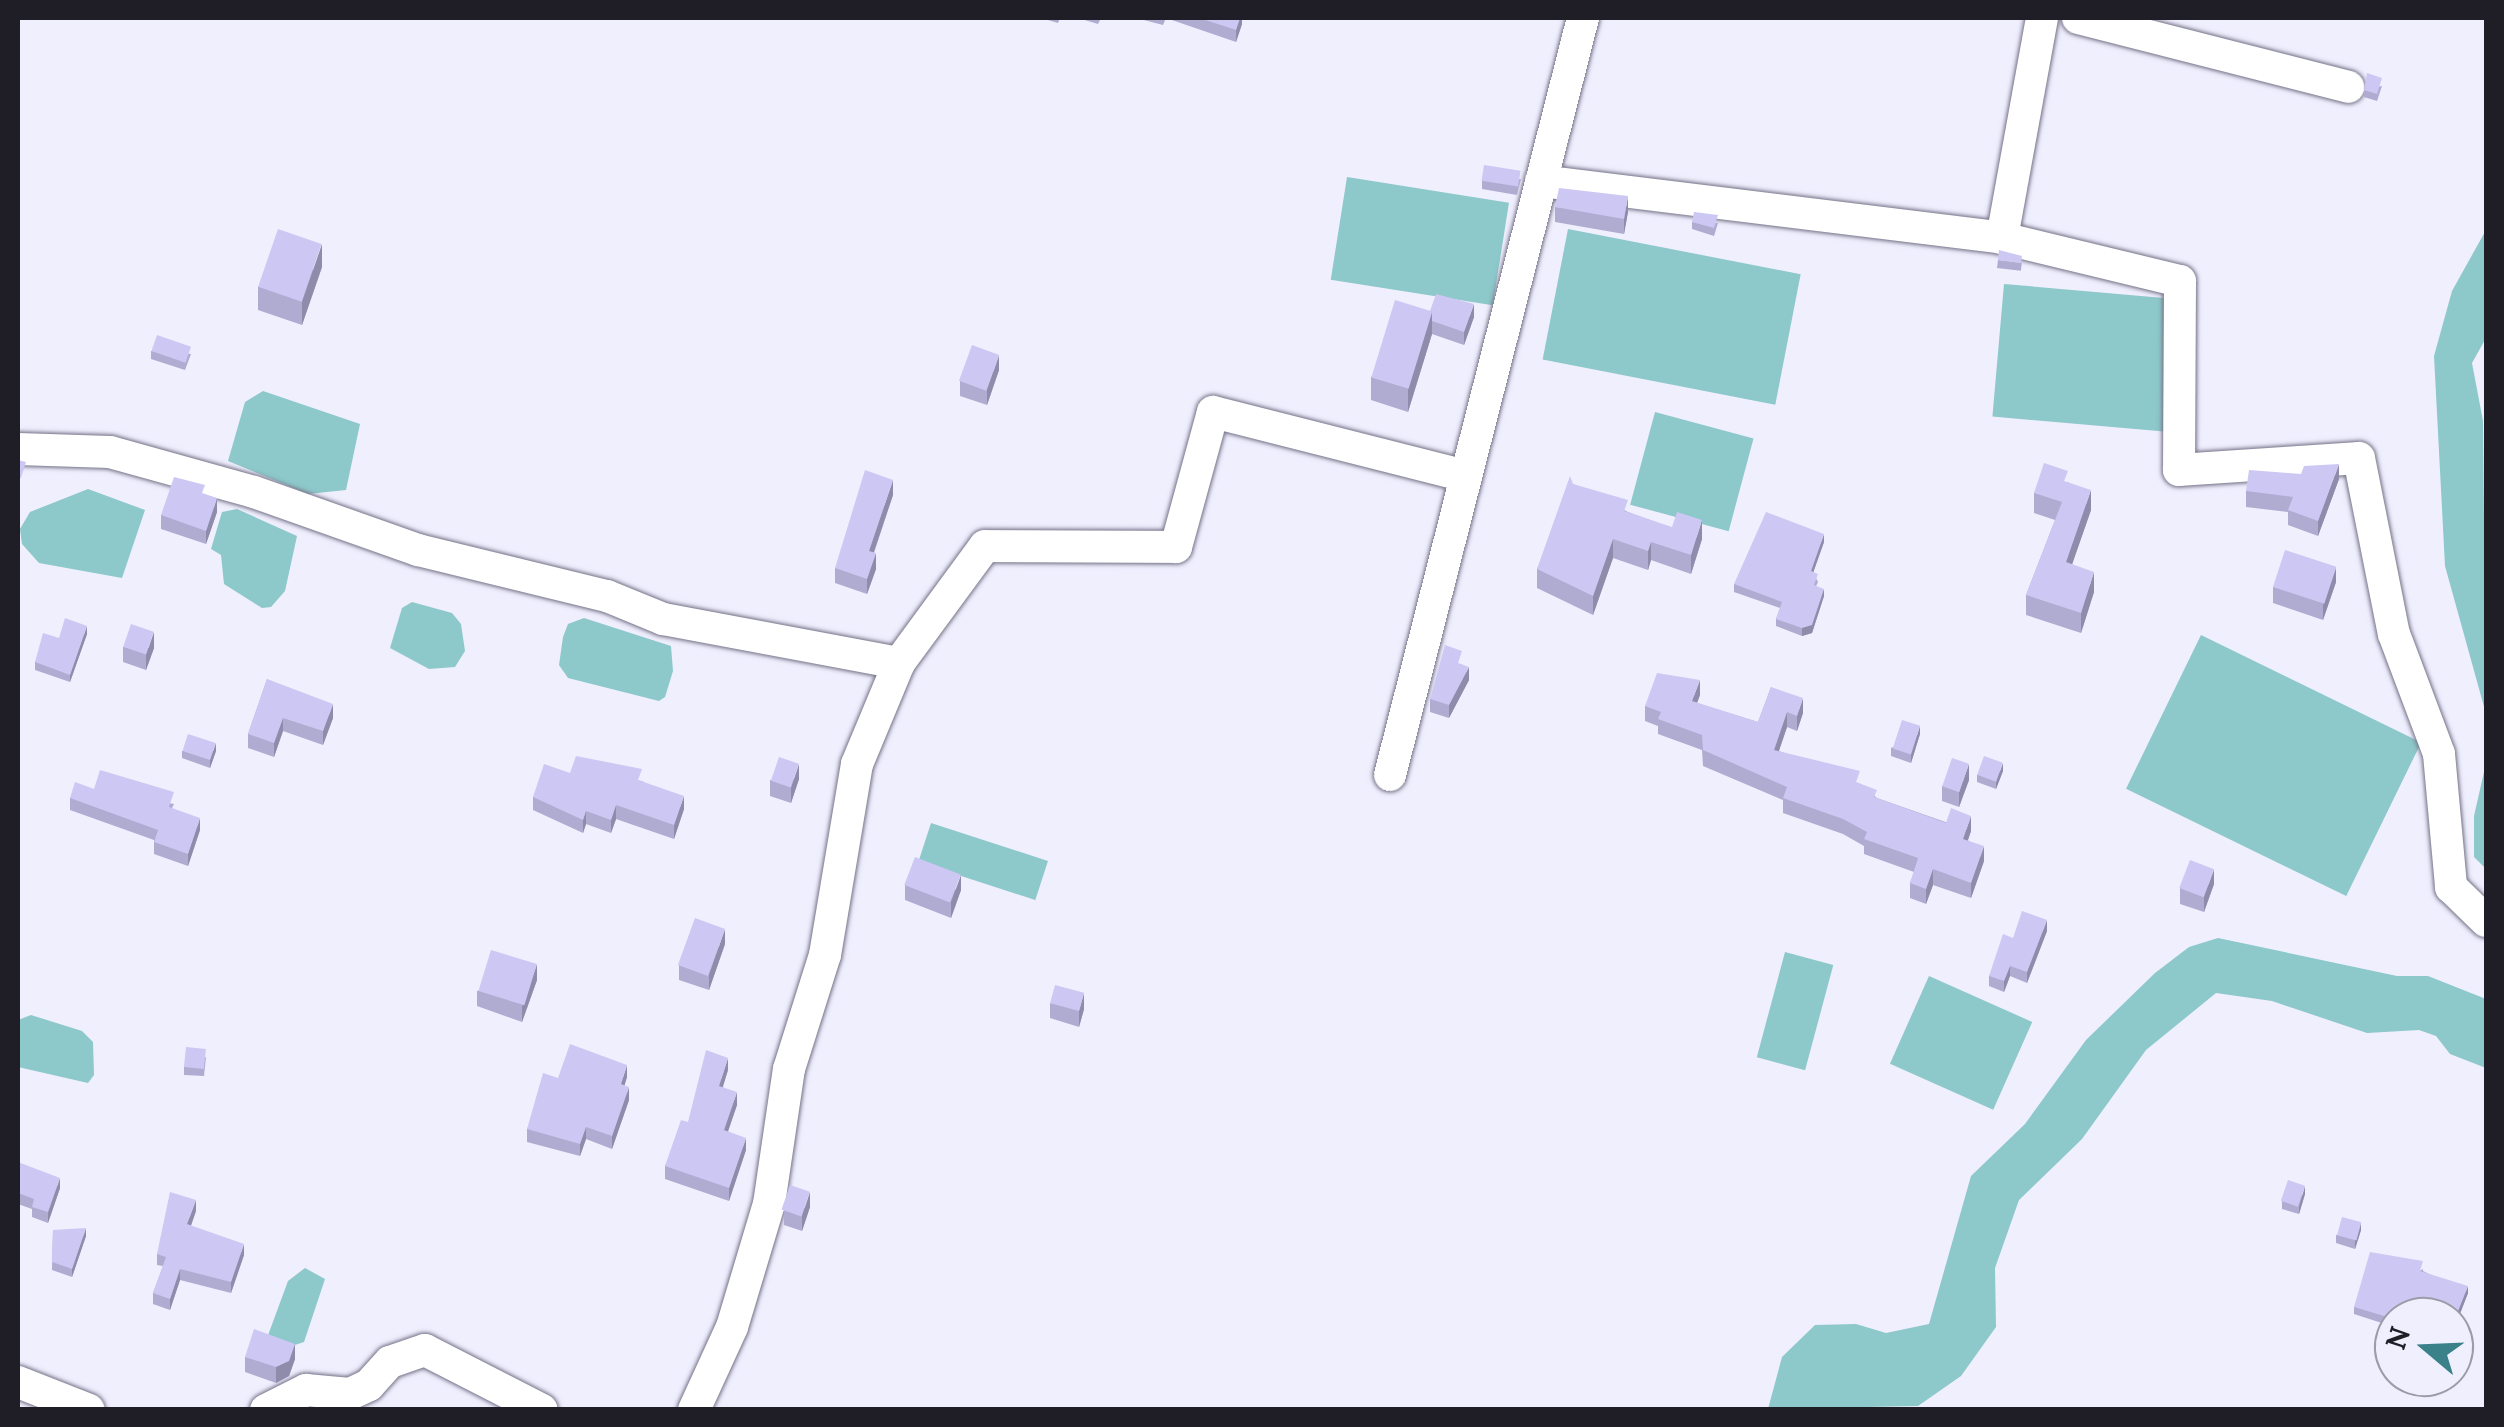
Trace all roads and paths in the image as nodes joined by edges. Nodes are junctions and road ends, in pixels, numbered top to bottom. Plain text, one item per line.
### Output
1 (1583, 18) edge
2 (2042, 18) edge
3 (2078, 18) edge
4 (2348, 86) dead end
5 (1540, 181) junction
6 (2002, 238) junction
7 (18, 449) edge
8 (1466, 476) junction
9 (900, 663) junction
10 (1390, 775) dead end
11 (2486, 921) edge
12 (18, 1382) edge
13 (89, 1410) edge
14 (266, 1410) edge
15 (542, 1410) edge
16 (694, 1410) edge

1 - 5 street
2 - 6 street
3 - 4 street
5 - 6 street
5 - 8 street
6 - 11 street
7 - 9 street
8 - 9 street
8 - 10 street
9 - 16 street
12 - 13 street
14 - 15 street

